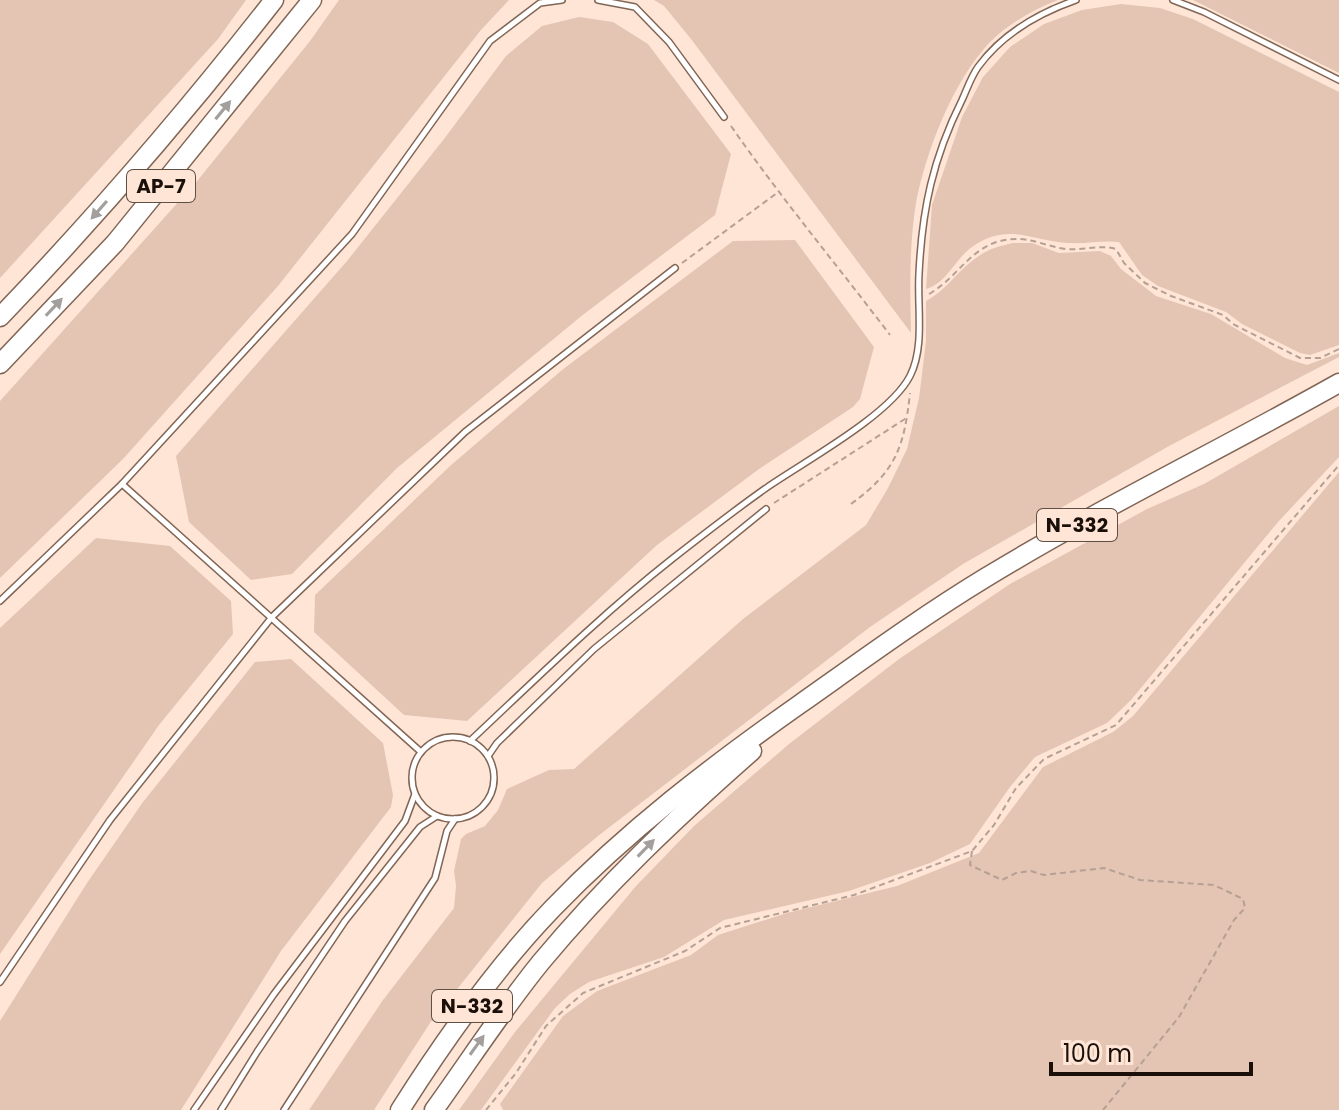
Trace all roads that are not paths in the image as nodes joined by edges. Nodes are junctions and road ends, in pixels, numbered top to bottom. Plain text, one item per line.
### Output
1 (274, 0) edge
2 (312, 0) edge
3 (562, 0) edge
4 (598, 0) edge
5 (1076, 0) edge
6 (1173, 0) edge
7 (1339, 80) edge
8 (724, 117) road end
9 (675, 268) road end
10 (0, 317) edge
11 (0, 364) edge
12 (1339, 383) edge
13 (122, 484) junction
14 (766, 509) road end
15 (0, 601) edge
16 (272, 617) junction
17 (826, 686) junction
18 (470, 741) junction
19 (421, 752) junction
20 (488, 756) junction
21 (415, 794) junction
22 (437, 816) junction
23 (455, 819) junction
24 (0, 982) edge
25 (436, 1108) edge
26 (194, 1110) edge
27 (221, 1110) edge
28 (284, 1110) edge
29 (400, 1110) edge

1 -> 10 highway, AP-7
11 -> 2 highway, AP-7
3 - 13 lane
4 - 8 lane
5 - 18 lane
6 - 7 lane
9 - 16 lane
12 - 17 highway, N-332
13 - 15 lane
13 - 16 lane
14 - 20 lane
16 - 19 lane
16 - 24 lane
25 -> 17 highway, N-332
17 - 29 highway, N-332
18 - 19 lane
18 - 20 lane
19 - 21 lane
20 - 23 lane
21 - 22 lane
21 - 26 lane
22 - 23 lane
22 - 27 lane
23 - 28 lane

